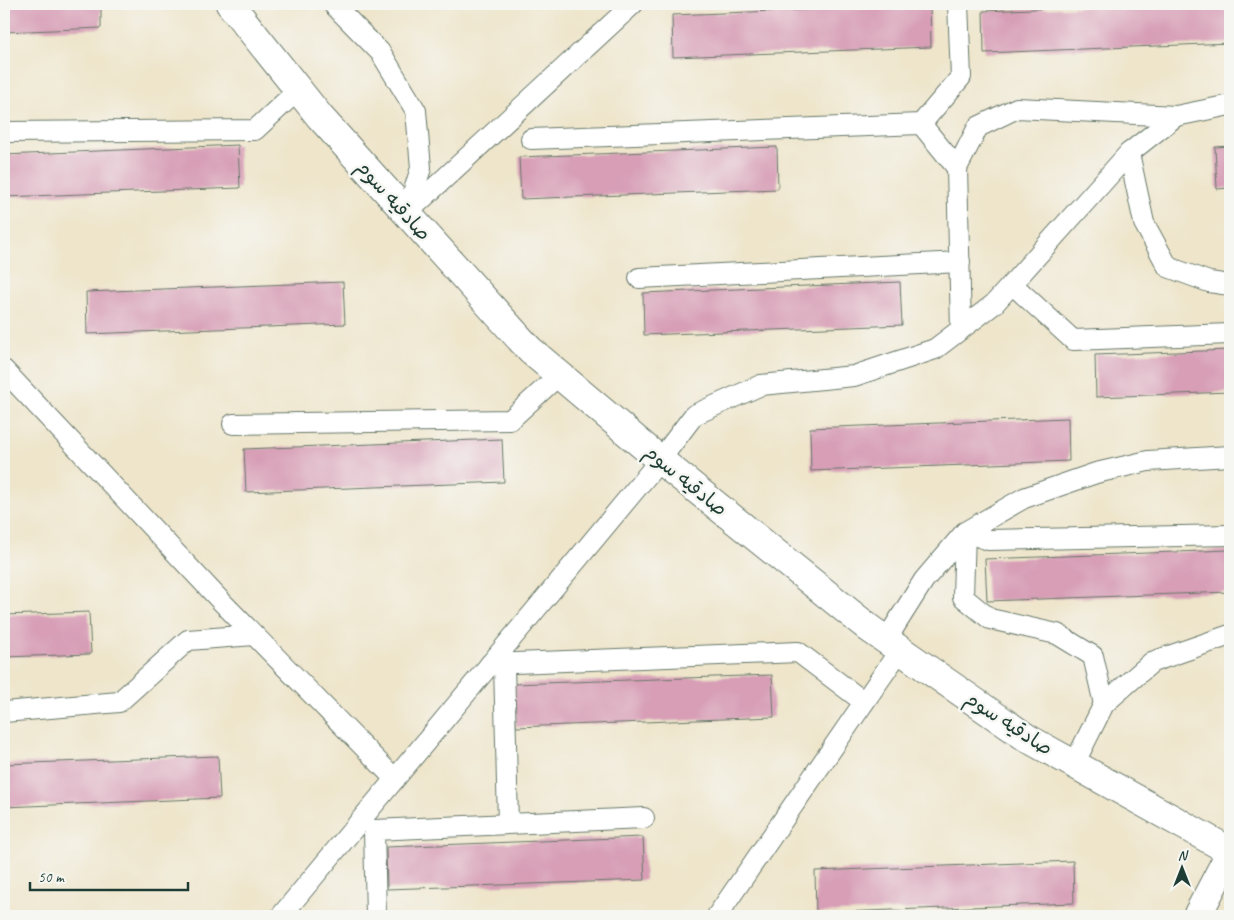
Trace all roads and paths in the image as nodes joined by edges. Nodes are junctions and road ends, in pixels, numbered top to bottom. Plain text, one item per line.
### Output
1 (230, 4) edge
2 (333, 4) edge
3 (633, 4) edge
4 (958, 4) edge
5 (298, 90) junction
6 (1230, 105) edge
7 (1176, 116) junction
8 (921, 124) junction
9 (4, 132) edge
10 (531, 139) dead end
11 (1128, 153) junction
12 (957, 168) junction
13 (406, 214) junction
14 (960, 262) junction
15 (639, 278) dead end
16 (1012, 284) junction
17 (1230, 285) edge
18 (961, 330) junction
19 (1230, 334) edge
20 (4, 370) edge
21 (559, 375) junction
22 (233, 424) dead end
23 (1230, 456) edge
24 (660, 460) junction
25 (966, 532) junction
26 (1230, 535) edge
27 (1230, 634) edge
28 (254, 635) junction
29 (893, 645) junction
30 (497, 664) junction
31 (864, 702) junction
32 (1104, 704) junction
33 (4, 712) edge
34 (1074, 764) junction
35 (395, 779) junction
36 (644, 818) dead end
37 (508, 823) junction
38 (1230, 852) edge
39 (281, 916) edge
40 (376, 916) edge
41 (717, 916) edge
42 (1197, 916) edge

1 - 5 street, صادقیه سوم
2 - 13 street
3 - 13 street
4 - 8 street
5 - 9 street
5 - 13 street, صادقیه سوم
6 - 7 street
7 - 11 street
7 - 12 street
8 - 10 street
8 - 12 street
11 - 16 street
11 - 17 street
12 - 14 street
13 - 21 street, صادقیه سوم
14 - 15 street
14 - 18 street
16 - 18 street
16 - 19 street
18 - 24 street
20 - 28 street
21 - 22 street
21 - 24 street, صادقیه سوم
23 - 25 street
24 - 29 street, صادقیه سوم
24 - 30 street
25 - 26 street
25 - 29 street
25 - 32 street
27 - 32 street
28 - 33 street
28 - 35 street
29 - 31 street
29 - 34 street, صادقیه سوم
30 - 31 street
30 - 35 street
30 - 37 street
31 - 41 street
32 - 34 street
34 - 38 street, صادقیه سوم
35 - 39 street
36 - 37 street
37 - 40 street
38 - 42 street

